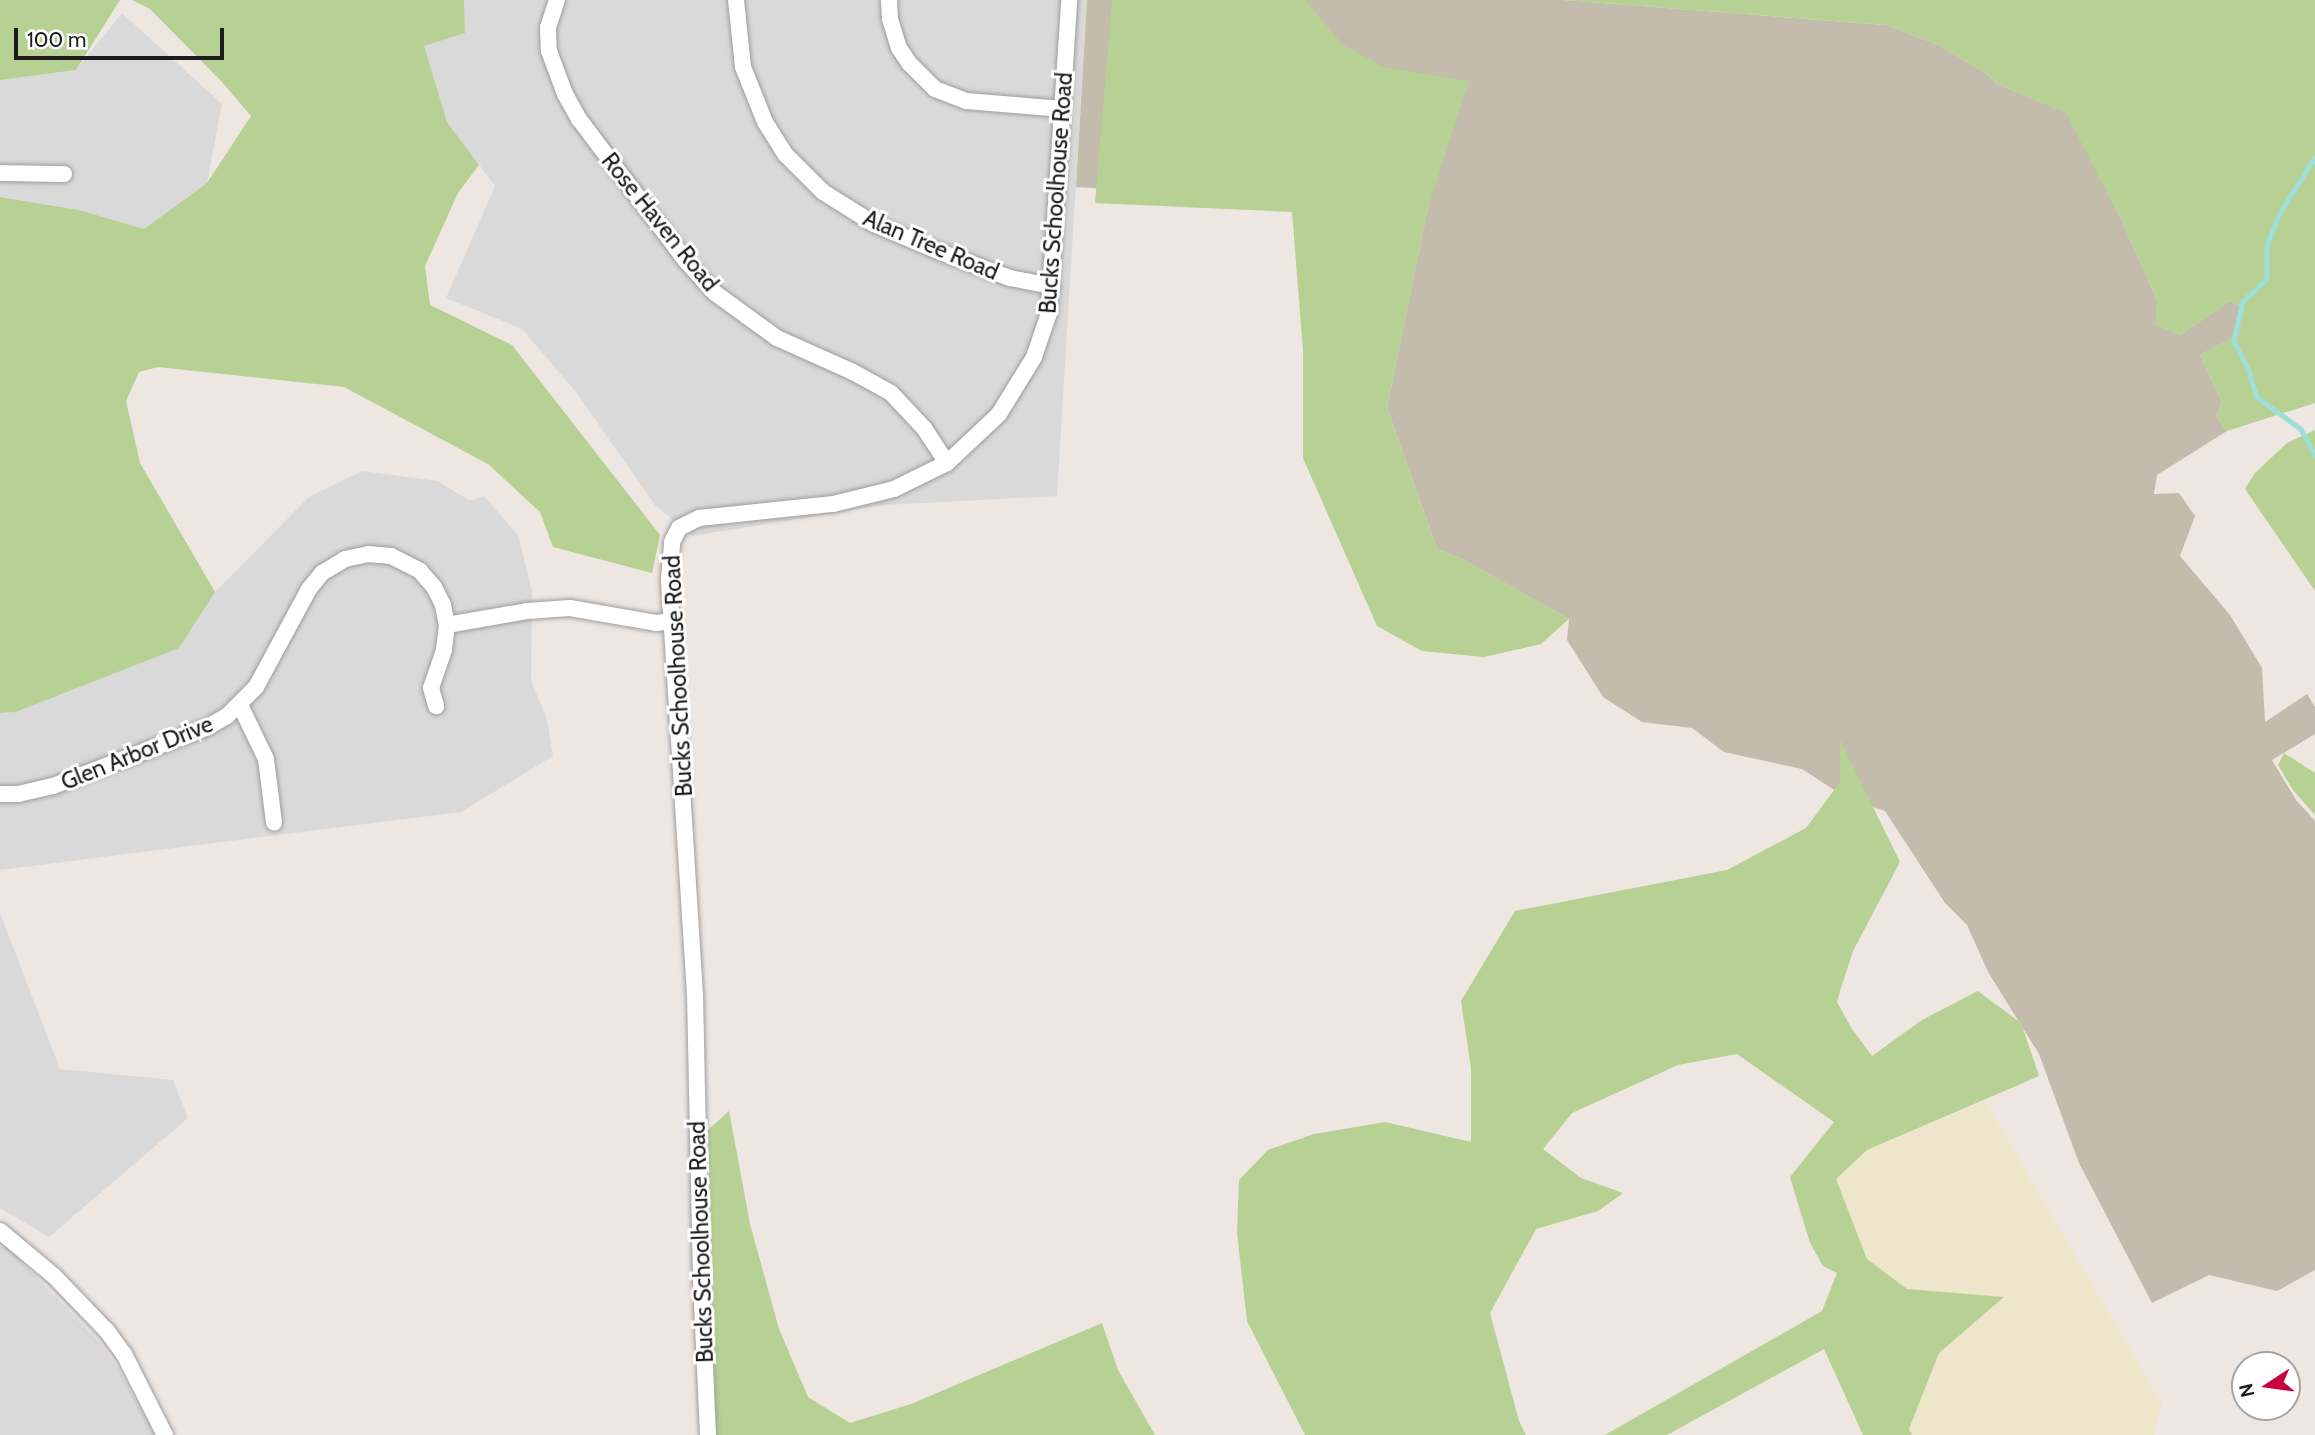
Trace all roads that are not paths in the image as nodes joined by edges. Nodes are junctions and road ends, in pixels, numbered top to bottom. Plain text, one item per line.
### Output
1 (557, 0) edge
2 (736, 0) edge
3 (889, 0) edge
4 (1069, 0) edge
5 (1063, 109) junction
6 (0, 173) edge
7 (64, 174) dead end
8 (1052, 286) junction
9 (947, 463) junction
10 (672, 621) junction
11 (447, 625) junction
12 (240, 705) junction
13 (436, 706) dead end
14 (0, 794) edge
15 (274, 822) dead end
16 (0, 1231) edge
17 (165, 1435) edge
18 (708, 1435) edge

1 - 9 street, Rose Haven Road
2 - 8 street, Alan Tree Road
3 - 5 street
4 - 5 street, Bucks Schoolhouse Road
5 - 8 street, Bucks Schoolhouse Road
6 - 7 street
8 - 9 street, Bucks Schoolhouse Road
9 - 10 street, Bucks Schoolhouse Road
10 - 11 street
10 - 18 street, Bucks Schoolhouse Road
11 - 12 street, Glen Arbor Drive
11 - 13 street, Glen Arbor Drive
12 - 14 street, Glen Arbor Drive
12 - 15 street
16 - 17 street

